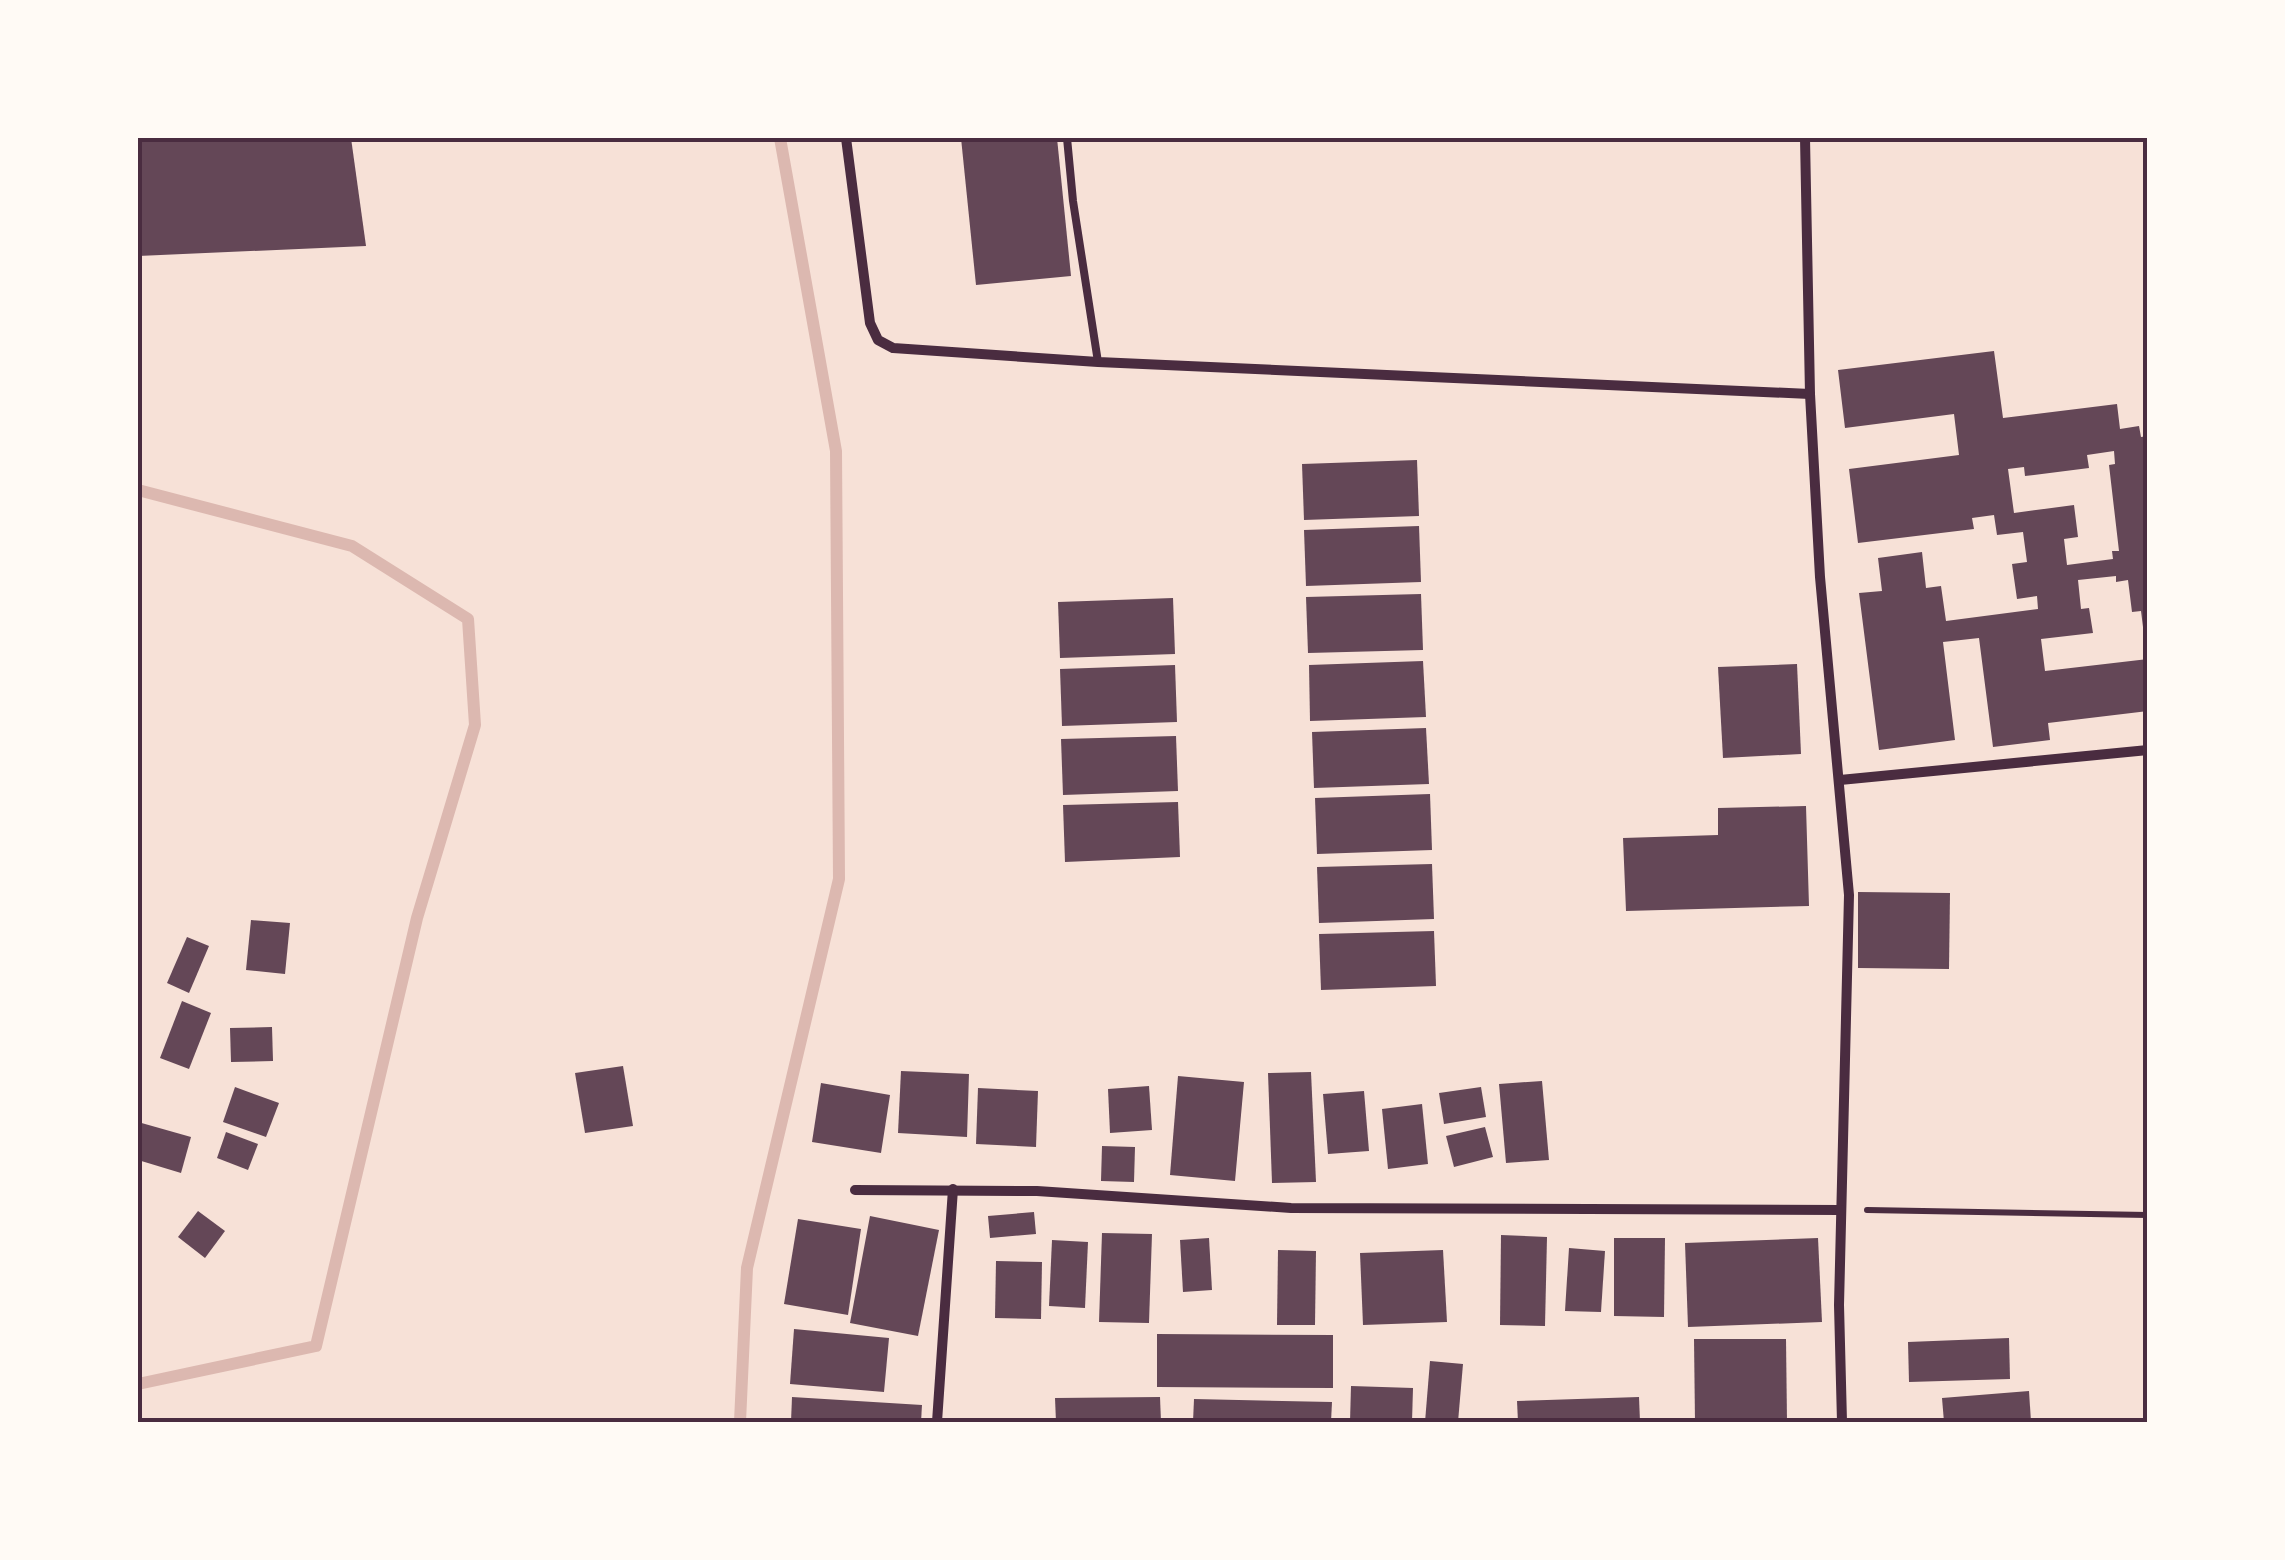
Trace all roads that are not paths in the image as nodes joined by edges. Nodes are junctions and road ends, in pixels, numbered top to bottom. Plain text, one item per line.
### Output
1 (846, 138) edge
2 (1067, 138) edge
3 (1806, 138) edge
4 (1098, 362) junction
5 (1810, 394) junction
6 (2148, 750) edge
7 (1840, 780) junction
8 (952, 1189) junction
9 (855, 1190) dead end
10 (1841, 1210) junction
11 (937, 1422) edge
12 (1842, 1422) edge

1 - 4 street
2 - 4 lane
3 - 5 street
4 - 5 street
5 - 7 street
6 - 7 street
7 - 10 street
8 - 9 street
8 - 10 street
8 - 11 street
10 - 12 street

